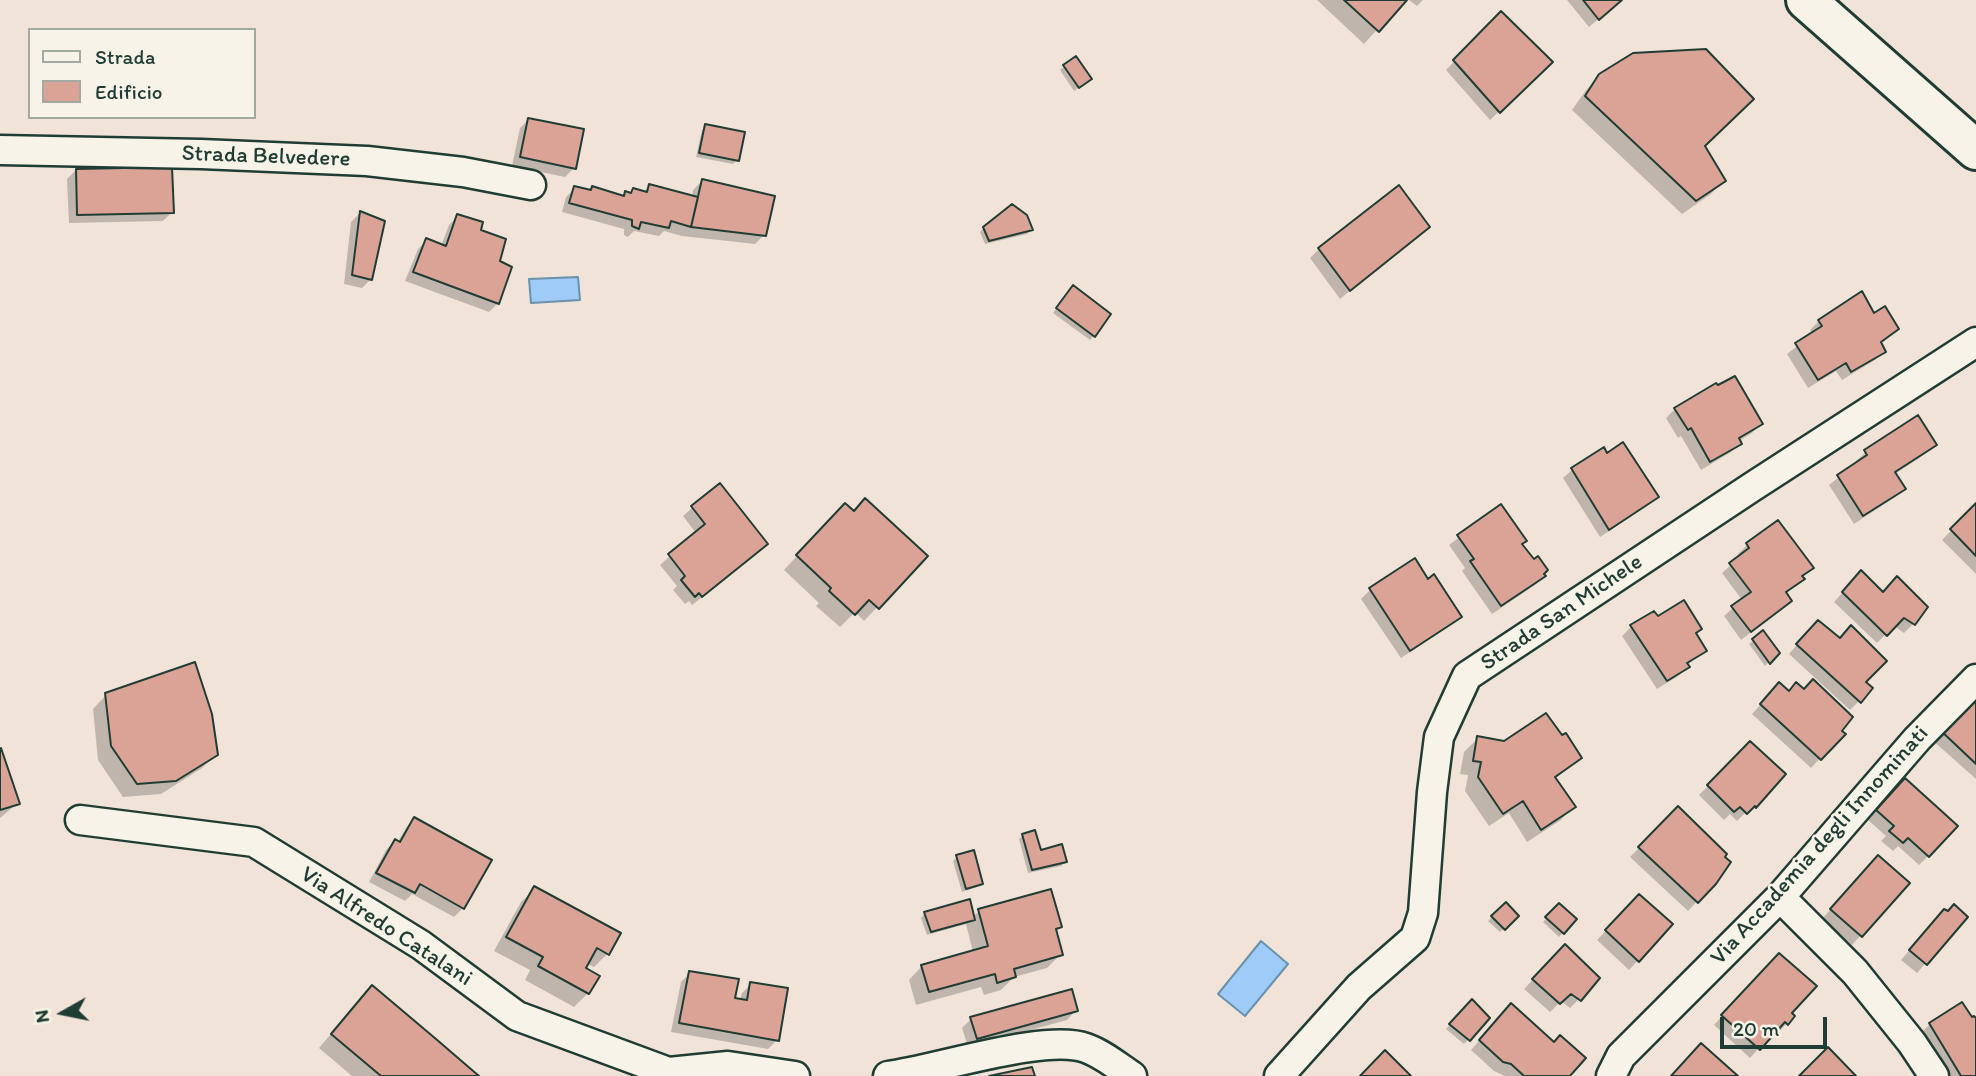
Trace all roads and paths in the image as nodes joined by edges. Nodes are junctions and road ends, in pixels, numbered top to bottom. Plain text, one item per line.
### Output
1 (1805, 0) edge
2 (0, 150) edge
3 (1976, 150) edge
4 (531, 186) dead end
5 (1976, 342) edge
6 (1976, 679) edge
7 (80, 820) dead end
8 (1780, 897) junction
9 (674, 1074) edge
10 (795, 1076) edge
11 (888, 1076) edge
12 (1132, 1076) edge
13 (1279, 1076) edge
14 (1611, 1076) edge
15 (1934, 1076) edge

1 - 3 street
2 - 4 street, Strada Belvedere
5 - 13 street, Strada San Michele
6 - 8 street, Via Accademia degli Innominati
7 - 9 street, Via Alfredo Catalani
8 - 14 street, Via Accademia degli Innominati
8 - 15 street
9 - 10 street
11 - 12 street

